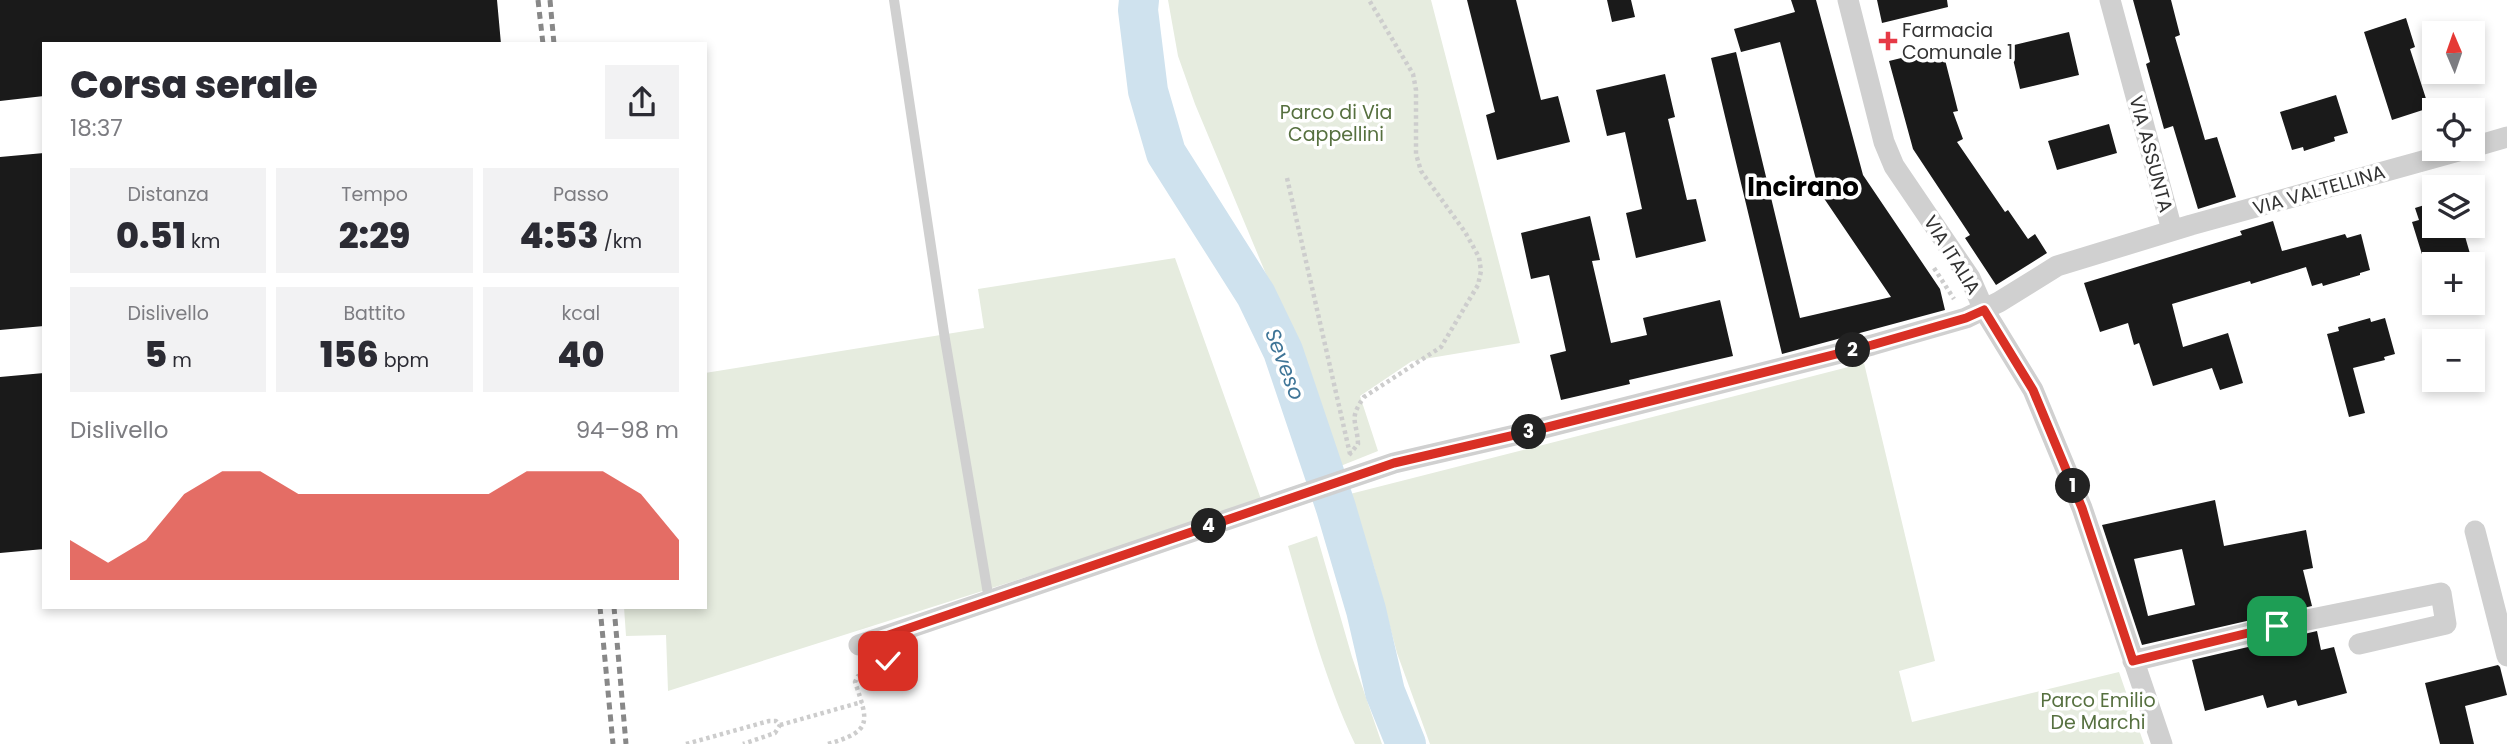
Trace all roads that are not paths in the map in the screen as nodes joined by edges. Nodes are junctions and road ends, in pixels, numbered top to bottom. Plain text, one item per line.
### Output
1 (894, 0) edge
2 (1849, 0) edge
3 (2110, 0) edge
4 (2507, 137) edge
5 (2485, 143) edge
6 (2422, 161) edge
7 (2172, 230) junction
8 (1984, 310) junction
9 (2474, 531) dead end
10 (989, 600) junction
11 (2359, 644) dead end
12 (859, 645) dead end
13 (2507, 656) edge
14 (2133, 661) junction
15 (2162, 744) edge

1 - 10 lane
2 - 8 street, VIA ITALIA
3 - 7 street, VIA ASSUNTA
4 - 5 street
6 - 7 street, VIA VALTELLINA
7 - 8 street, VIA ASSUNTA
8 - 10 street, VIA ASSUNTA
8 - 14 street, VIA ITALIA
9 - 13 street
10 - 12 street, VIA ASSUNTA
11 - 14 street
14 - 15 street, VIA ITALIA

